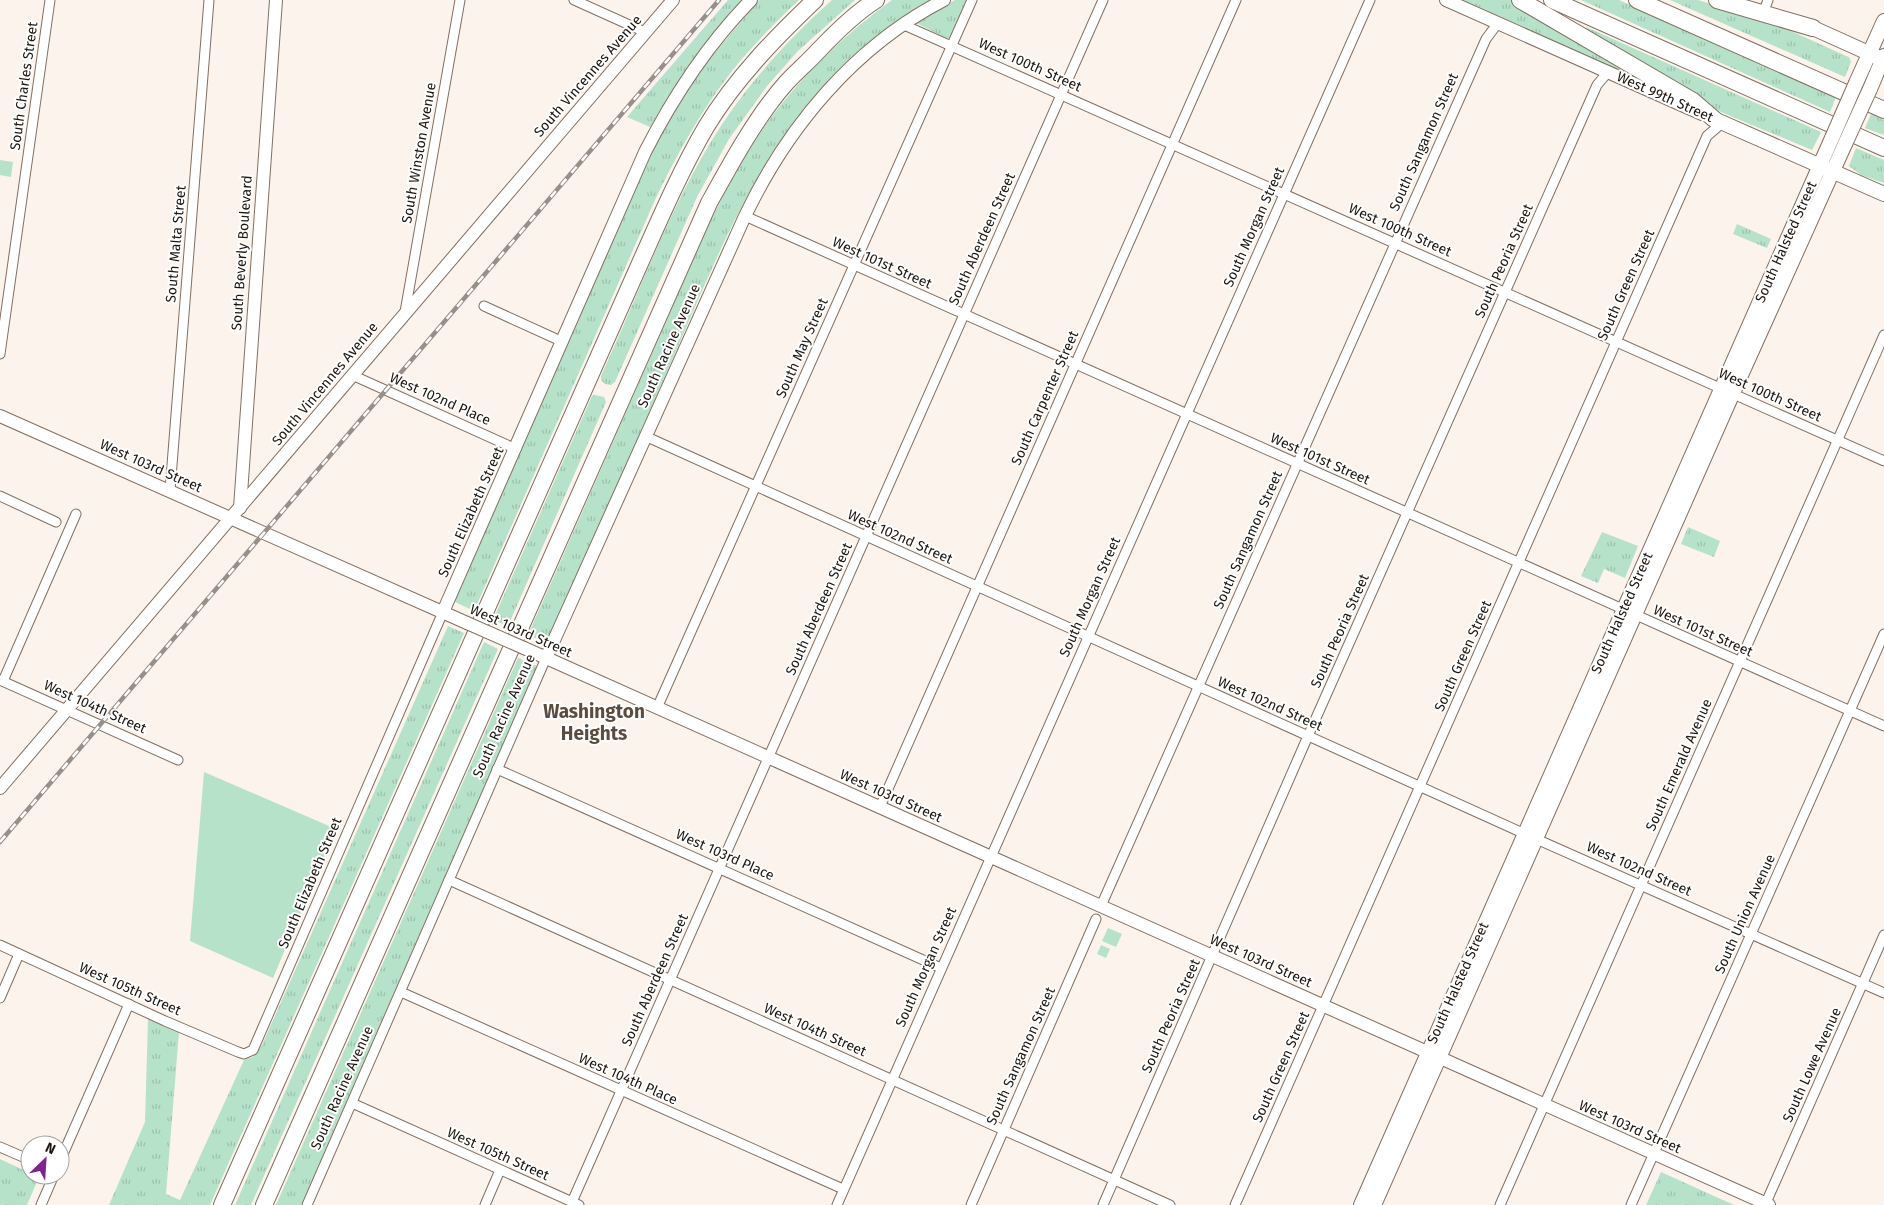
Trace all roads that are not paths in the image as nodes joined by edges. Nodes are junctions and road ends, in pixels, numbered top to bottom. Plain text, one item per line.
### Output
1 (50, 0) edge
2 (209, 0) edge
3 (276, 0) edge
4 (460, 0) edge
5 (574, 0) edge
6 (672, 0) edge
7 (750, 0) edge
8 (815, 0) edge
9 (876, 0) edge
10 (944, 0) edge
11 (972, 0) edge
12 (1103, 0) edge
13 (1236, 0) edge
14 (1370, 0) edge
15 (1446, 0) edge
16 (1520, 0) edge
17 (1552, 0) edge
18 (1637, 0) edge
19 (1717, 0) edge
20 (1747, 0) edge
21 (1766, 4) edge
22 (1884, 21) edge
23 (1498, 23) junction
24 (904, 25) junction
25 (1813, 28) junction
26 (645, 32) junction
27 (951, 45) junction
28 (1870, 53) junction
29 (1884, 58) edge
30 (1608, 72) junction
31 (1061, 94) junction
32 (1884, 110) edge
33 (1718, 121) junction
34 (1172, 144) junction
35 (1884, 148) edge
36 (1819, 166) junction
37 (1833, 172) junction
38 (1284, 194) junction
39 (1884, 194) edge
40 (745, 216) junction
41 (1394, 243) junction
42 (854, 265) junction
43 (1506, 293) junction
44 (484, 306) dead end
45 (406, 312) junction
46 (964, 314) junction
47 (1884, 335) edge
48 (1, 337) edge
49 (563, 342) junction
50 (1616, 342) junction
51 (0, 354) edge
52 (1075, 364) junction
53 (352, 375) junction
54 (1727, 391) junction
55 (1186, 414) junction
56 (0, 416) edge
57 (645, 436) junction
58 (1838, 441) junction
59 (516, 448) junction
60 (1884, 461) edge
61 (1296, 464) junction
62 (755, 486) junction
63 (170, 490) junction
64 (0, 496) edge
65 (235, 513) junction
66 (76, 514) dead end
67 (1408, 514) junction
68 (70, 528) junction
69 (866, 536) junction
70 (1519, 563) junction
71 (976, 586) junction
72 (443, 612) junction
73 (1629, 613) junction
74 (1884, 634) edge
75 (1088, 636) junction
76 (546, 658) junction
77 (1740, 662) junction
78 (1, 681) edge
79 (1198, 686) junction
80 (657, 708) junction
81 (66, 709) junction
82 (1850, 711) junction
83 (1884, 726) edge
84 (1308, 736) junction
85 (768, 758) junction
86 (178, 760) dead end
87 (497, 769) junction
88 (1421, 787) junction
89 (0, 788) edge
90 (880, 807) junction
91 (1530, 836) junction
92 (990, 857) junction
93 (720, 868) junction
94 (449, 880) junction
95 (1641, 886) junction
96 (1101, 906) junction
97 (1096, 919) dead end
98 (1751, 934) junction
99 (1884, 935) edge
100 (0, 945) edge
101 (19, 954) junction
102 (1212, 956) junction
103 (941, 968) junction
104 (670, 980) junction
105 (1863, 983) junction
106 (401, 992) junction
107 (1884, 993) edge
108 (0, 998) edge
109 (129, 1004) junction
110 (1323, 1006) junction
111 (249, 1052) joint
112 (1434, 1055) junction
113 (892, 1079) junction
114 (621, 1091) junction
115 (352, 1103) junction
116 (1544, 1104) junction
117 (1004, 1130) junction
118 (70, 1138) edge
119 (0, 1147) edge
120 (1654, 1154) junction
121 (20, 1156) edge
122 (500, 1170) junction
123 (1114, 1180) junction
124 (50, 1185) edge
125 (843, 1189) junction
126 (576, 1204) edge
127 (1766, 1204) edge
128 (41, 1205) edge
129 (222, 1205) edge
130 (264, 1205) edge
131 (307, 1205) edge
132 (485, 1205) edge
133 (836, 1205) edge
134 (971, 1205) edge
135 (1103, 1205) edge
136 (1170, 1205) edge
137 (1235, 1205) edge
138 (1361, 1205) edge
139 (1374, 1205) edge
140 (1500, 1205) edge
141 (1632, 1205) edge

1 - 48 street, South Charles Street
2 - 63 street, South Malta Street
3 - 65 main road, South Beverly Boulevard
4 - 45 street, South Winston Avenue
5 - 26 street
6 - 26 main road, South Vincennes Avenue
7 - 49 main road, South Elizabeth Street
8 - 129 highway
9 - 130 highway
10 - 24 main road, South Racine Avenue
11 - 27 street, South May Street
12 - 31 street, South Aberdeen Street
13 - 34 street, South Carpenter Street
14 - 38 street, South Morgan Street
15 - 23 main road, West 99th Street
16 - 33 highway
17 - 35 highway
18 - 32 highway
19 - 25 highway
20 - 21 main road
21 - 25 main road
22 - 28 main road, South Halsted Street
23 - 30 main road, West 99th Street
23 - 41 street, South Sangamon Street
24 - 27 street, West 100th Street
24 - 40 main road, South Racine Avenue
25 - 28 main road
26 - 45 main road, South Vincennes Avenue
27 - 31 street, West 100th Street
27 - 42 street, South May Street
28 - 29 main road
28 - 36 main road, South Halsted Street, bridge
29 - 37 main road, South Halsted Street, bridge
30 - 33 main road, West 99th Street
30 - 43 street, South Peoria Street
31 - 34 street, West 100th Street
31 - 46 street, South Aberdeen Street
33 - 36 main road, West 99th Street
33 - 50 street, South Green Street
34 - 38 street, West 100th Street
34 - 52 street, South Carpenter Street
36 - 37 main road, West 99th Street
36 - 54 main road, South Halsted Street
37 - 39 main road, West 99th Street
37 - 54 main road, South Halsted Street
38 - 41 street, West 100th Street
38 - 55 street, South Morgan Street
40 - 42 street, West 101st Street
40 - 57 main road, South Racine Avenue
41 - 43 street, West 100th Street
41 - 61 street, South Sangamon Street
42 - 46 street, West 101st Street
42 - 62 street, South May Street
43 - 50 street, West 100th Street
43 - 67 street, South Peoria Street
44 - 49 street
45 - 53 main road, South Vincennes Avenue
46 - 52 street, West 101st Street
46 - 69 street, South Aberdeen Street
47 - 58 street, South Emerald Avenue
48 - 51 street, South Charles Street
49 - 59 main road, South Elizabeth Street
50 - 54 street, West 100th Street
50 - 70 street, South Green Street
52 - 55 street, West 101st Street
52 - 71 street, South Carpenter Street
53 - 59 street, West 102nd Place
53 - 65 main road, South Vincennes Avenue
54 - 58 street, West 100th Street
54 - 73 main road, South Halsted Street
55 - 61 street, West 101st Street
55 - 75 street, South Morgan Street
56 - 63 main road, West 103rd Street
57 - 62 street, West 102nd Street
57 - 76 main road, South Racine Avenue
58 - 60 street, West 100th Street
58 - 77 street, South Emerald Avenue
59 - 72 main road, South Elizabeth Street
61 - 67 street, West 101st Street
61 - 79 street, South Sangamon Street
62 - 69 street, West 102nd Street
62 - 80 street, South May Street
63 - 65 main road, West 103rd Street
64 - 68 street
65 - 72 main road, West 103rd Street
65 - 81 main road, South Vincennes Avenue
66 - 68 street
67 - 70 street, West 101st Street
67 - 84 street, South Peoria Street
68 - 78 street
69 - 71 street, West 102nd Street
69 - 85 street, South Aberdeen Street
70 - 73 street, West 101st Street
70 - 88 street, South Green Street
71 - 75 street, West 102nd Street
71 - 90 street, South Carpenter Street
72 - 76 main road, West 103rd Street, bridge
72 - 111 street, South Elizabeth Street
73 - 77 street, West 101st Street
73 - 91 main road, South Halsted Street
74 - 82 street, South Union Avenue
75 - 79 street, West 102nd Street
75 - 92 street, South Morgan Street
76 - 80 main road, West 103rd Street
76 - 87 street, South Racine Avenue
77 - 82 street, West 101st Street
77 - 95 street, South Emerald Avenue
78 - 81 street, West 104th Street
79 - 84 street, West 102nd Street
79 - 96 street, South Sangamon Street
80 - 85 main road, West 103rd Street
81 - 86 street, West 104th Street
81 - 89 main road, South Vincennes Avenue
82 - 83 street, West 101st Street
82 - 98 street, South Union Avenue
84 - 88 street, West 102nd Street
84 - 102 street, South Peoria Street
85 - 90 main road, West 103rd Street
85 - 93 street, South Aberdeen Street
87 - 93 street, West 103rd Place
87 - 94 street, South Racine Avenue
88 - 91 street, West 102nd Street
88 - 110 street, South Green Street
90 - 92 main road, West 103rd Street
91 - 95 street, West 102nd Street
91 - 112 main road, South Halsted Street
92 - 96 main road, West 103rd Street
92 - 103 street, South Morgan Street
93 - 103 street, West 103rd Place
93 - 104 street, South Aberdeen Street
94 - 104 street, West 104th Street
94 - 106 street, South Racine Avenue
95 - 98 street, West 102nd Street
95 - 116 street, South Emerald Avenue
96 - 102 main road, West 103rd Street
97 - 117 street, South Sangamon Street
98 - 105 street, West 102nd Street
98 - 120 street, South Union Avenue
99 - 105 street, South Lowe Avenue
100 - 101 street, West 105th Street
101 - 108 street
101 - 109 street, West 105th Street
102 - 110 main road, West 103rd Street
102 - 123 street, South Peoria Street
103 - 113 street, South Morgan Street
104 - 113 street, West 104th Street
104 - 114 street, South Aberdeen Street
105 - 107 street, West 102nd Street
105 - 127 street, South Lowe Avenue
106 - 114 street, West 104th Place
106 - 115 street, South Racine Avenue
109 - 111 street, West 105th Street
109 - 118 street
110 - 112 main road, West 103rd Street
110 - 137 street, South Green Street
112 - 116 main road, West 103rd Street
112 - 138 main road, South Halsted Street
112 - 139 main road, South Halsted Street
113 - 117 street, West 104th Street
113 - 125 street, South Morgan Street
114 - 125 street, West 104th Place
114 - 126 street, South Aberdeen Street
115 - 122 street, West 105th Street
115 - 131 street, South Racine Avenue
116 - 120 main road, West 103rd Street
116 - 140 street, South Emerald Avenue
117 - 123 street, West 104th Street
117 - 134 street, South Sangamon Street
119 - 121 street
120 - 127 main road, West 103rd Street
120 - 141 street, South Union Avenue
122 - 126 street, West 105th Street
122 - 132 street
123 - 135 street, South Peoria Street
123 - 136 street, West 104th Street
124 - 128 street
125 - 133 street, South Morgan Street

